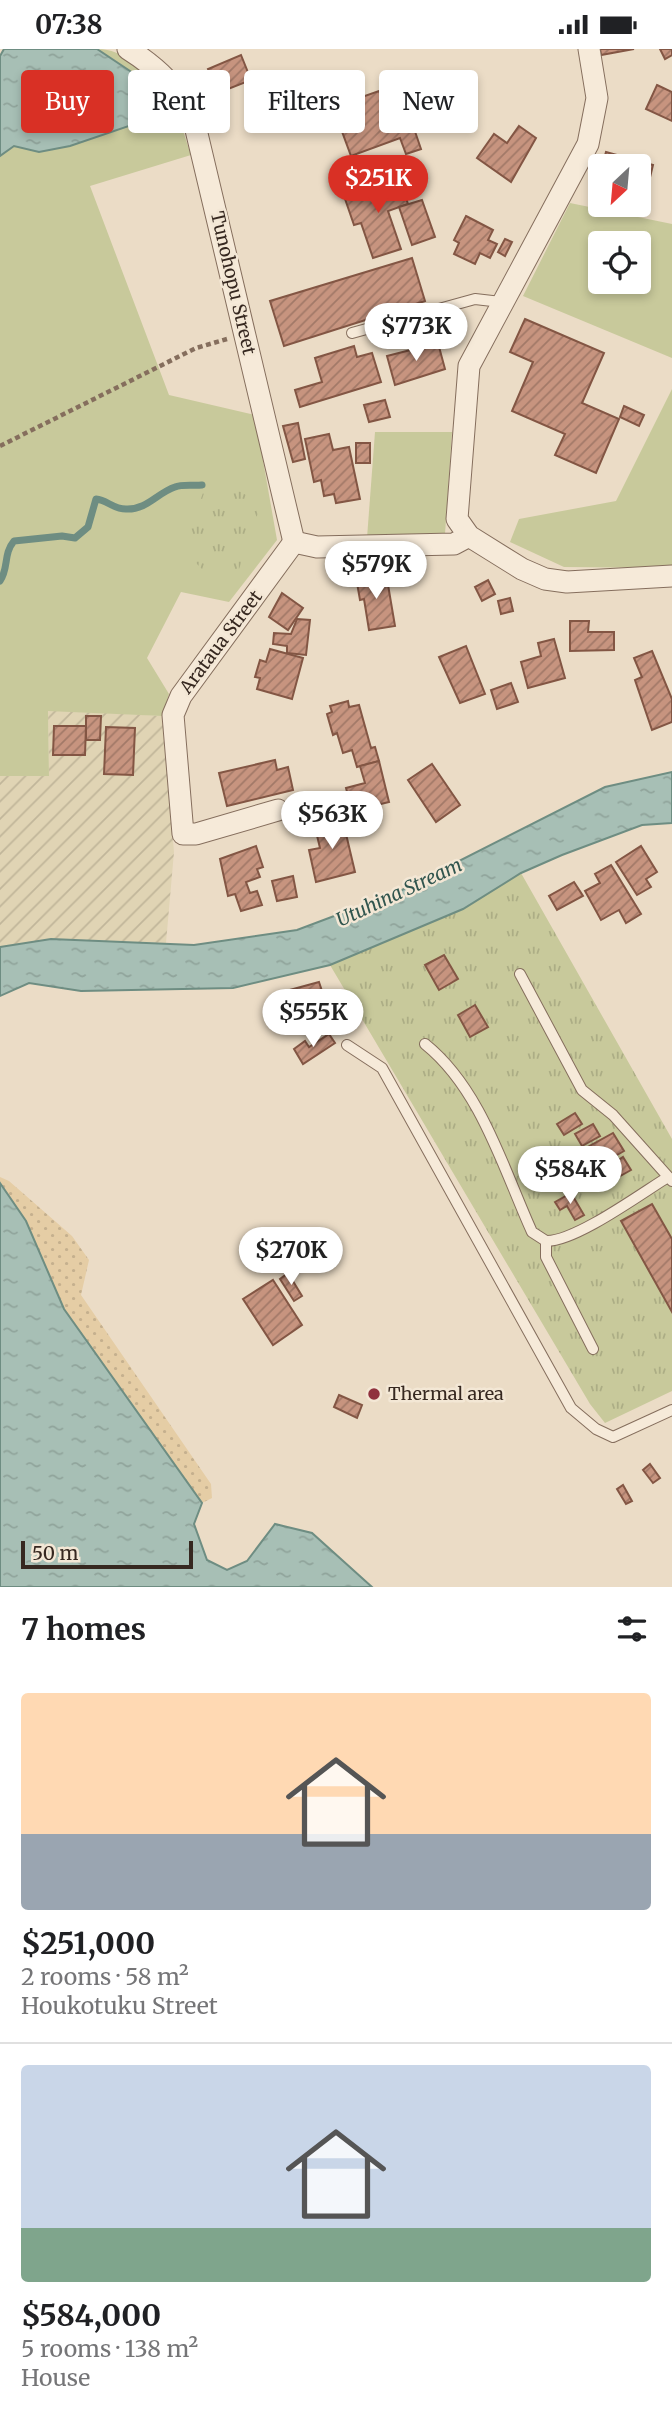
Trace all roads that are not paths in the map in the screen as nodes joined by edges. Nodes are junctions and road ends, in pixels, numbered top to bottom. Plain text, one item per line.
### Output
1 (128, 49) edge
2 (589, 49) edge
3 (501, 302) junction
4 (352, 333) dead end
5 (469, 536) junction
6 (294, 542) junction
7 (672, 576) edge
8 (278, 810) dead end
9 (520, 974) dead end
10 (425, 1044) dead end
11 (347, 1045) dead end
12 (670, 1179) edge
13 (546, 1241) junction
14 (593, 1349) dead end
15 (672, 1410) edge

1 - 6 street, Tunohopu Street
2 - 3 street
3 - 4 lane
3 - 5 street
5 - 6 street
5 - 7 street
6 - 8 street, Arataua Street
9 - 12 lane
10 - 13 lane
11 - 15 lane
12 - 13 lane
13 - 14 lane

